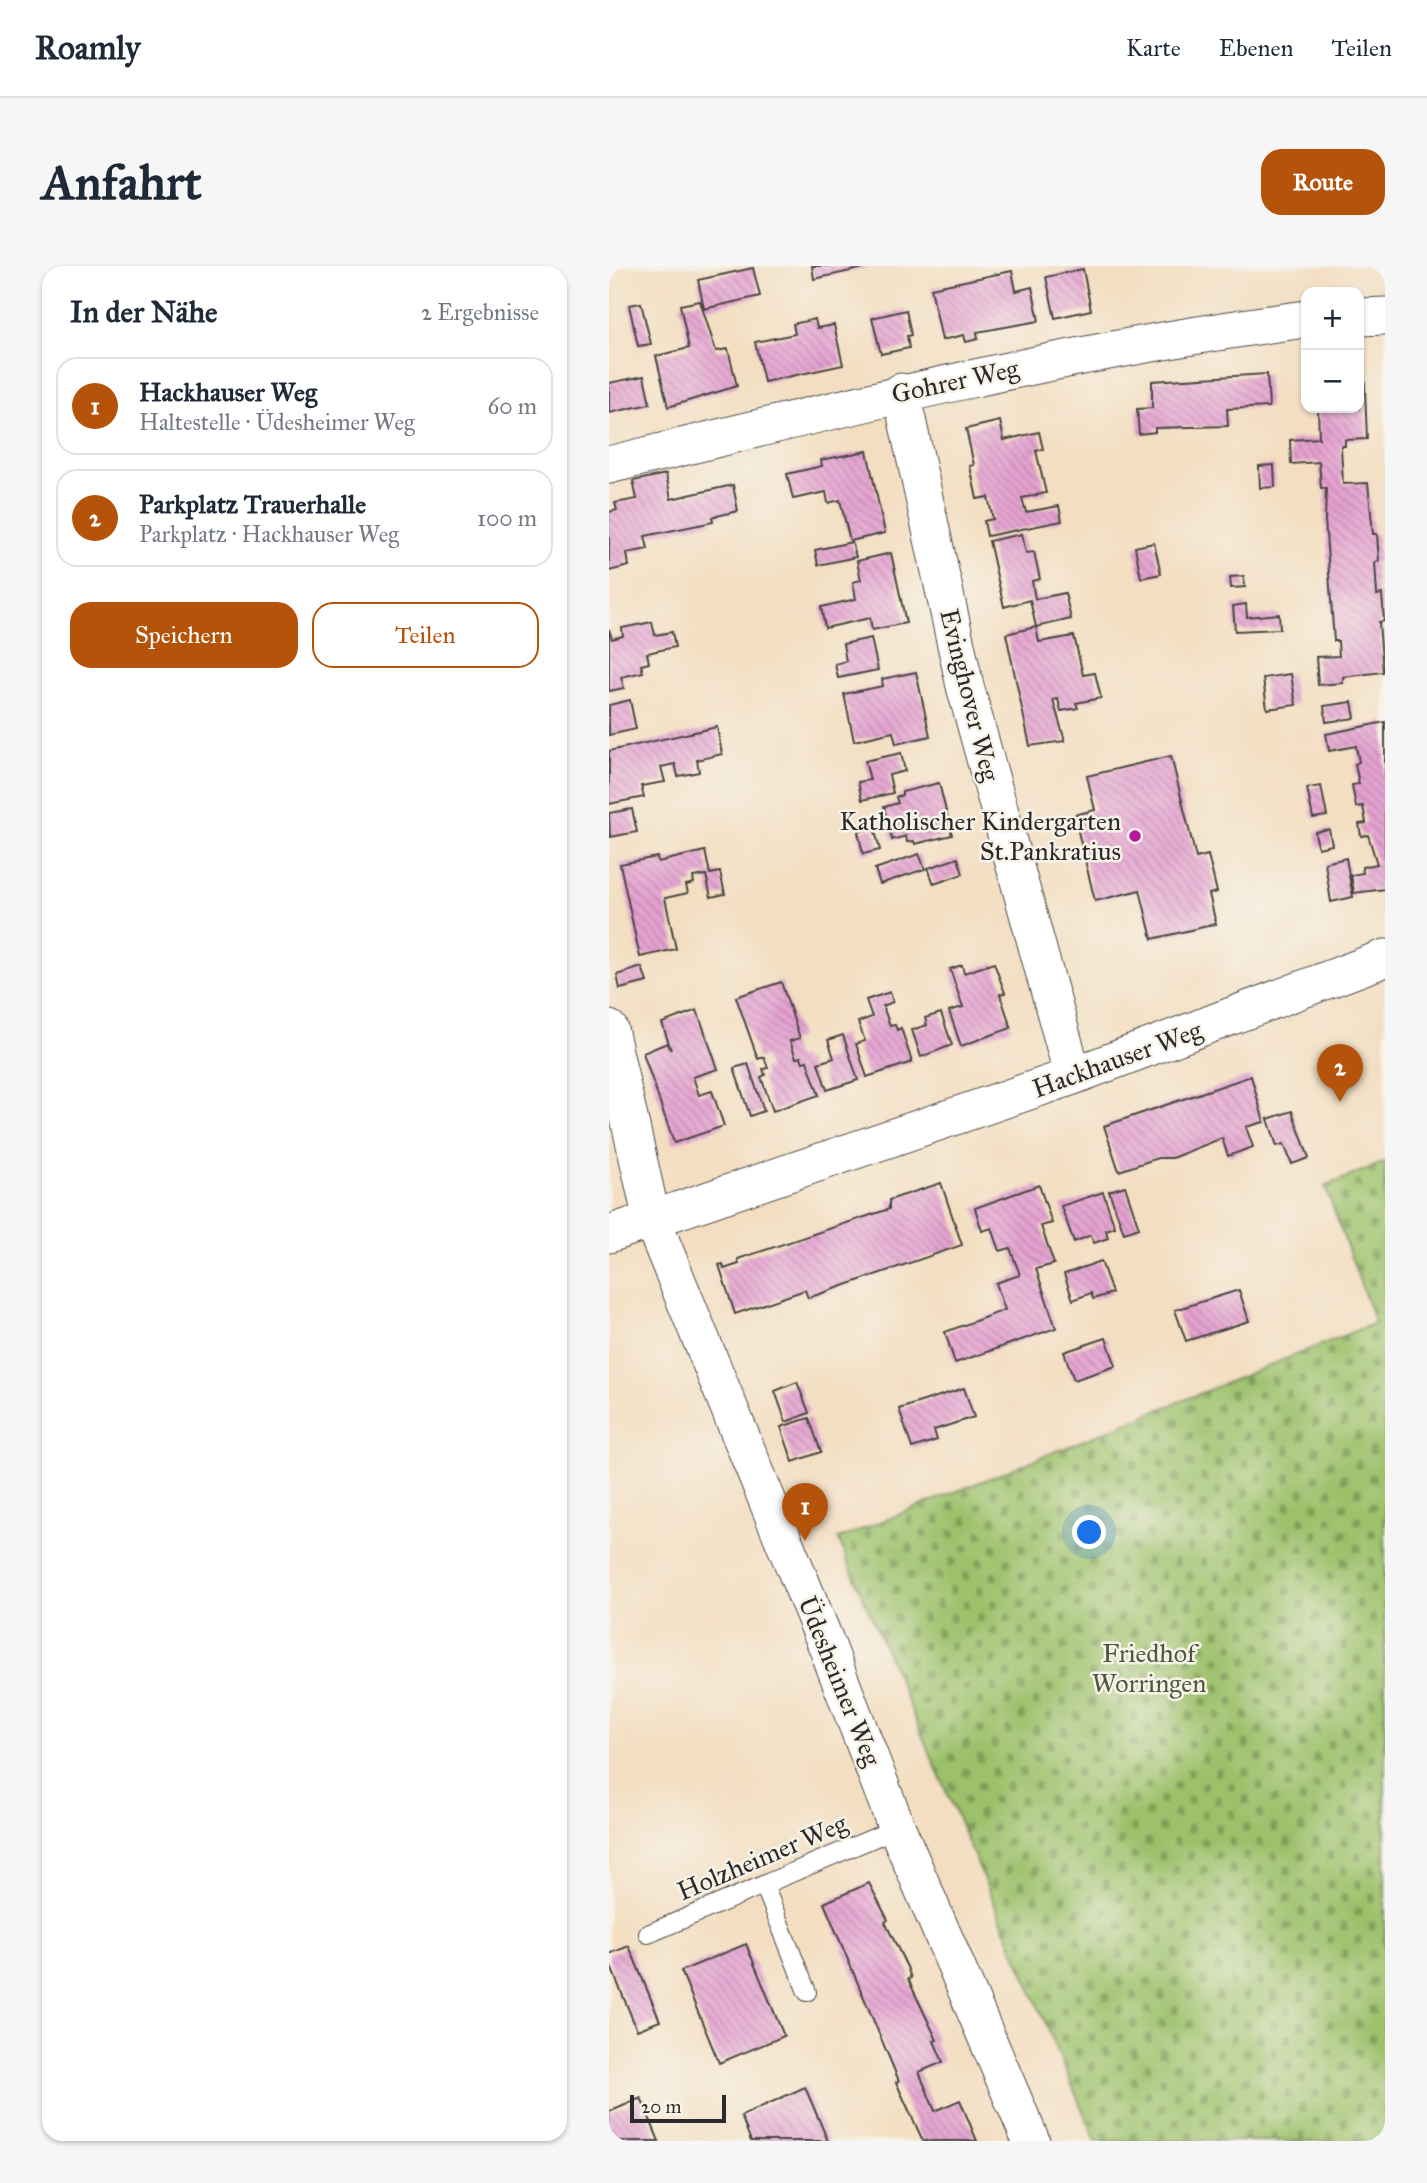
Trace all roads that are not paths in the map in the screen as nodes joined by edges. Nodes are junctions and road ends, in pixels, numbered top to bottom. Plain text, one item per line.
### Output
1 (1385, 316) edge
2 (1364, 317) edge
3 (1301, 320) edge
4 (901, 392) junction
5 (609, 465) edge
6 (1385, 958) edge
7 (609, 1029) edge
8 (1073, 1076) junction
9 (652, 1220) junction
10 (609, 1234) edge
11 (897, 1828) junction
12 (764, 1885) junction
13 (648, 1934) dead end
14 (807, 1992) dead end
15 (1031, 2141) edge

1 - 2 street
3 - 4 street, Gohrer Weg
4 - 5 street, Gohrer Weg
4 - 8 street, Evinghover Weg
6 - 8 street, Hackhauser Weg
7 - 9 street, Üdesheimer Weg
8 - 9 street, Hackhauser Weg
9 - 10 street, Hackhauser Weg
9 - 11 street, Üdesheimer Weg
11 - 12 lane, Holzheimer Weg
11 - 15 street, Üdesheimer Weg
12 - 13 lane, Holzheimer Weg
12 - 14 lane

